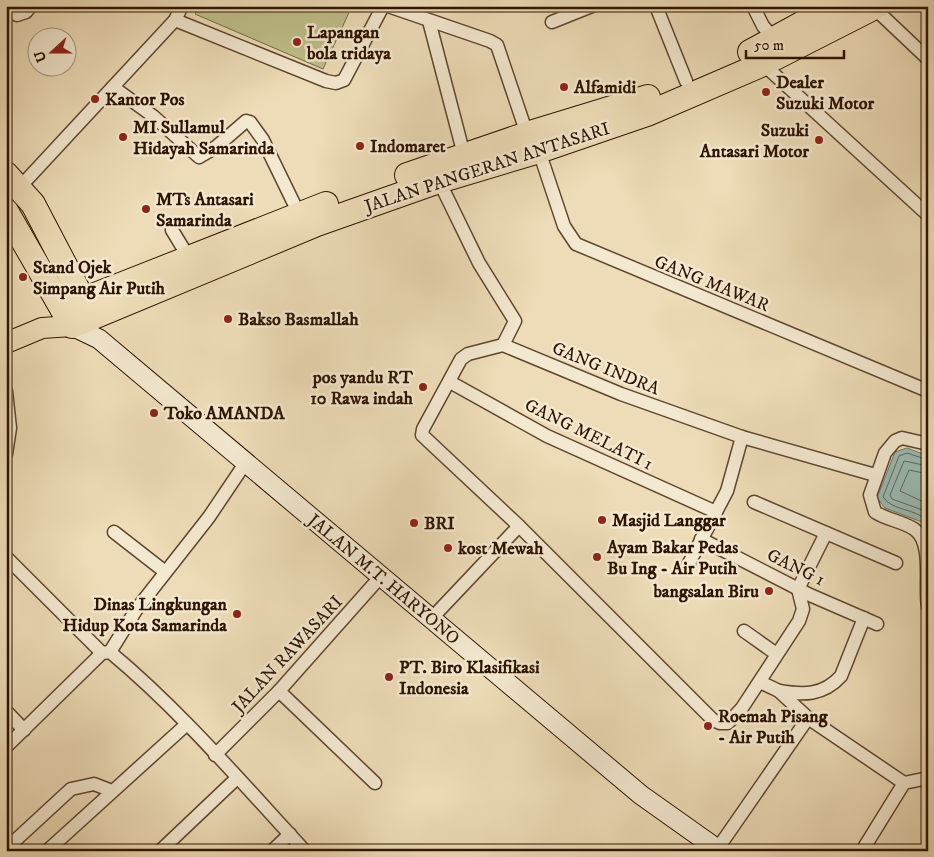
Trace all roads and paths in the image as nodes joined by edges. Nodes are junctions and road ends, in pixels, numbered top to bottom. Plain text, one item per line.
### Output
1 (8, 6) edge
2 (31, 6) edge
3 (182, 6) edge
4 (383, 6) edge
5 (388, 6) edge
6 (592, 6) edge
7 (656, 6) edge
8 (753, 6) edge
9 (834, 6) edge
10 (874, 7) edge
11 (175, 20) junction
12 (429, 21) junction
13 (552, 22) dead end
14 (775, 40) junction
15 (928, 58) edge
16 (764, 64) junction
17 (686, 81) junction
18 (113, 87) junction
19 (533, 142) junction
20 (464, 155) junction
21 (439, 172) junction
22 (13, 181) edge
23 (6, 211) edge
24 (299, 214) junction
25 (928, 215) edge
26 (172, 230) dead end
27 (189, 258) junction
28 (77, 312) junction
29 (6, 343) edge
30 (503, 345) junction
31 (450, 382) junction
32 (6, 391) edge
33 (928, 391) edge
34 (742, 437) junction
35 (928, 444) edge
36 (6, 454) edge
37 (246, 462) junction
38 (876, 476) junction
39 (754, 502) dead end
40 (716, 512) junction
41 (519, 526) junction
42 (114, 532) dead end
43 (826, 533) junction
44 (701, 539) junction
45 (6, 557) edge
46 (896, 562) dead end
47 (688, 565) dead end
48 (164, 571) junction
49 (382, 575) junction
50 (798, 589) junction
51 (928, 607) edge
52 (432, 618) junction
53 (864, 618) junction
54 (877, 624) dead end
55 (744, 631) dead end
56 (106, 652) junction
57 (776, 654) junction
58 (760, 682) junction
59 (279, 690) junction
60 (779, 691) junction
61 (6, 711) edge
62 (808, 718) junction
63 (187, 724) junction
64 (24, 730) junction
65 (6, 747) edge
66 (215, 754) junction
67 (237, 778) junction
68 (928, 778) edge
69 (376, 783) dead end
70 (904, 783) junction
71 (112, 791) junction
72 (290, 834) junction
73 (6, 849) edge
74 (718, 850) edge
75 (47, 851) edge
76 (160, 851) edge
77 (272, 851) edge
78 (306, 851) edge
79 (862, 851) edge

1 - 2 street
3 - 11 street
4 - 11 street
5 - 12 street
6 - 13 street
7 - 17 street
8 - 14 street
9 - 14 highway, JALAN PANGERAN ANTASARI
10 - 15 street
10 - 16 highway, JALAN PANGERAN ANTASARI
11 - 18 street
12 - 19 street, GANG MAWAR
12 - 20 street
14 - 17 highway, JALAN PANGERAN ANTASARI
16 - 19 highway, JALAN PANGERAN ANTASARI
16 - 25 street
17 - 19 highway, JALAN PANGERAN ANTASARI
18 - 22 street
18 - 24 street
19 - 20 highway, JALAN PANGERAN ANTASARI
19 - 21 highway, JALAN PANGERAN ANTASARI
19 - 33 street, GANG MAWAR
20 - 21 highway, JALAN PANGERAN ANTASARI
21 - 24 highway, JALAN PANGERAN ANTASARI
21 - 28 highway, JALAN PANGERAN ANTASARI
21 - 30 street
22 - 28 highway
23 - 28 highway
24 - 27 highway, JALAN PANGERAN ANTASARI
26 - 27 street
27 - 28 highway, JALAN PANGERAN ANTASARI
28 - 29 main road
28 - 37 main road, JALAN M.T. HARYONO
30 - 31 street
30 - 34 street, GANG INDRA
31 - 40 street, GANG MELATI 1
31 - 41 street
32 - 36 street
34 - 38 street, GANG INDRA
34 - 40 street
35 - 38 street
37 - 48 street
37 - 49 main road, JALAN M.T. HARYONO
38 - 51 street
39 - 43 street
40 - 44 street
41 - 52 street
41 - 58 street
42 - 48 street
43 - 46 street
43 - 50 street
44 - 47 street
44 - 50 street, GANG 1
45 - 56 street
48 - 56 street
49 - 52 main road, JALAN M.T. HARYONO
49 - 59 street, JALAN RAWASARI
50 - 53 street, GANG 1
50 - 57 street
52 - 74 main road, JALAN M.T. HARYONO
53 - 54 street, GANG 1
53 - 60 street
55 - 57 street
56 - 63 street
56 - 64 street
57 - 58 street
58 - 60 street
59 - 66 street, JALAN RAWASARI
59 - 69 street
60 - 62 street
61 - 64 street
62 - 70 street
62 - 74 street
63 - 66 street
63 - 71 street
64 - 65 street
66 - 67 street
67 - 72 street
67 - 76 street
68 - 70 street
70 - 79 street
71 - 73 street
71 - 75 street
72 - 77 street
72 - 78 street

